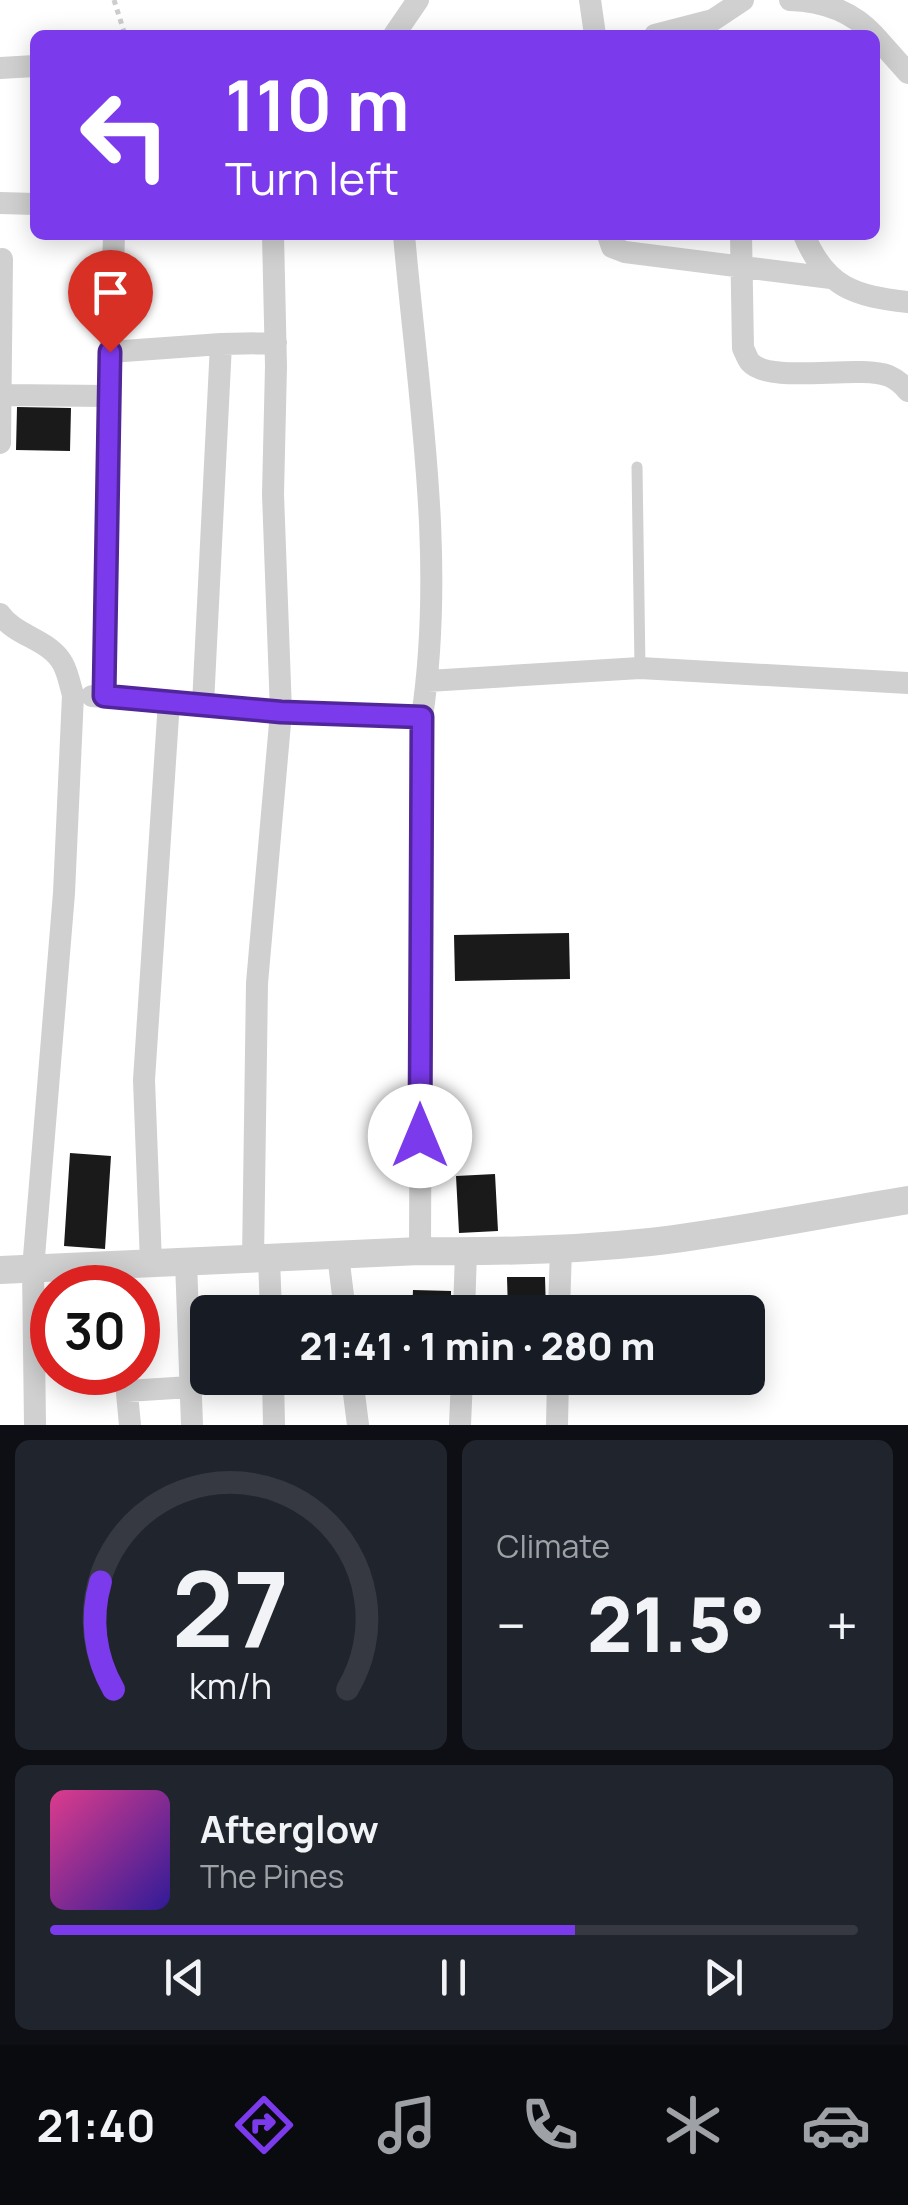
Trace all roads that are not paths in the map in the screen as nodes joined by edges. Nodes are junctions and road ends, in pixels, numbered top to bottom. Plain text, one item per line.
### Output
1 (418, 0) edge
2 (590, 0) edge
3 (743, 0) edge
4 (790, 0) edge
5 (716, 27) edge
6 (397, 30) edge
7 (594, 30) edge
8 (867, 30) edge
9 (880, 43) edge
10 (30, 66) edge
11 (0, 68) edge
12 (908, 73) edge
13 (0, 203) edge
14 (30, 204) edge
15 (114, 240) edge
16 (274, 240) edge
17 (405, 240) edge
18 (610, 240) edge
19 (741, 240) edge
20 (806, 240) edge
21 (2, 259) dead end
22 (743, 267) junction
23 (831, 278) junction
24 (908, 302) edge
25 (276, 343) junction
26 (221, 344) junction
27 (110, 352) junction
28 (908, 390) edge
29 (2, 394) edge
30 (109, 396) junction
31 (0, 443) edge
32 (637, 467) dead end
33 (0, 614) edge
34 (640, 668) junction
35 (428, 681) junction
36 (908, 683) edge
37 (73, 695) junction
38 (104, 696) junction
39 (168, 701) junction
40 (203, 704) junction
41 (281, 712) junction
42 (422, 717) junction
43 (908, 1200) edge
44 (561, 1248) junction
45 (420, 1250) junction
46 (466, 1252) junction
47 (338, 1255) junction
48 (261, 1259) junction
49 (186, 1262) junction
50 (151, 1263) junction
51 (33, 1265) edge
52 (146, 1265) edge
53 (30, 1269) edge
54 (0, 1270) edge
55 (268, 1295) edge
56 (342, 1295) edge
57 (465, 1295) edge
58 (560, 1295) edge
59 (160, 1385) edge
60 (190, 1387) joint
61 (35, 1395) edge
62 (127, 1395) edge
63 (190, 1395) edge
64 (273, 1395) edge
65 (354, 1395) edge
66 (461, 1395) edge
67 (558, 1395) edge
68 (36, 1425) edge
69 (130, 1425) edge
70 (192, 1425) edge
71 (274, 1425) edge
72 (358, 1425) edge
73 (460, 1425) edge
74 (557, 1425) edge

1 - 6 street
2 - 7 street
3 - 5 street
4 - 8 street
9 - 12 street
10 - 11 street
13 - 14 street
15 - 27 street
16 - 25 street
17 - 35 street
18 - 22 street
19 - 22 street
20 - 23 street
21 - 29 street
22 - 23 street
22 - 28 street
23 - 24 street
25 - 26 street
25 - 41 street
26 - 27 street
26 - 40 street
27 - 30 street
29 - 30 street
29 - 31 street
30 - 38 street
32 - 34 lane
33 - 37 street
34 - 35 street
34 - 36 street
35 - 42 street
37 - 38 street
37 - 51 street
38 - 39 street
39 - 40 street
39 - 50 street
40 - 41 street
41 - 42 street
41 - 48 street
42 - 45 street
43 - 44 street
44 - 46 street
44 - 58 street
45 - 46 street
45 - 47 street
46 - 57 street
47 - 48 street
47 - 56 street
48 - 49 street
48 - 55 street
49 - 50 street
49 - 60 street
50 - 52 street
53 - 54 street
59 - 60 street
61 - 68 street
62 - 69 street
63 - 70 street
64 - 71 street
65 - 72 street
66 - 73 street
67 - 74 street

